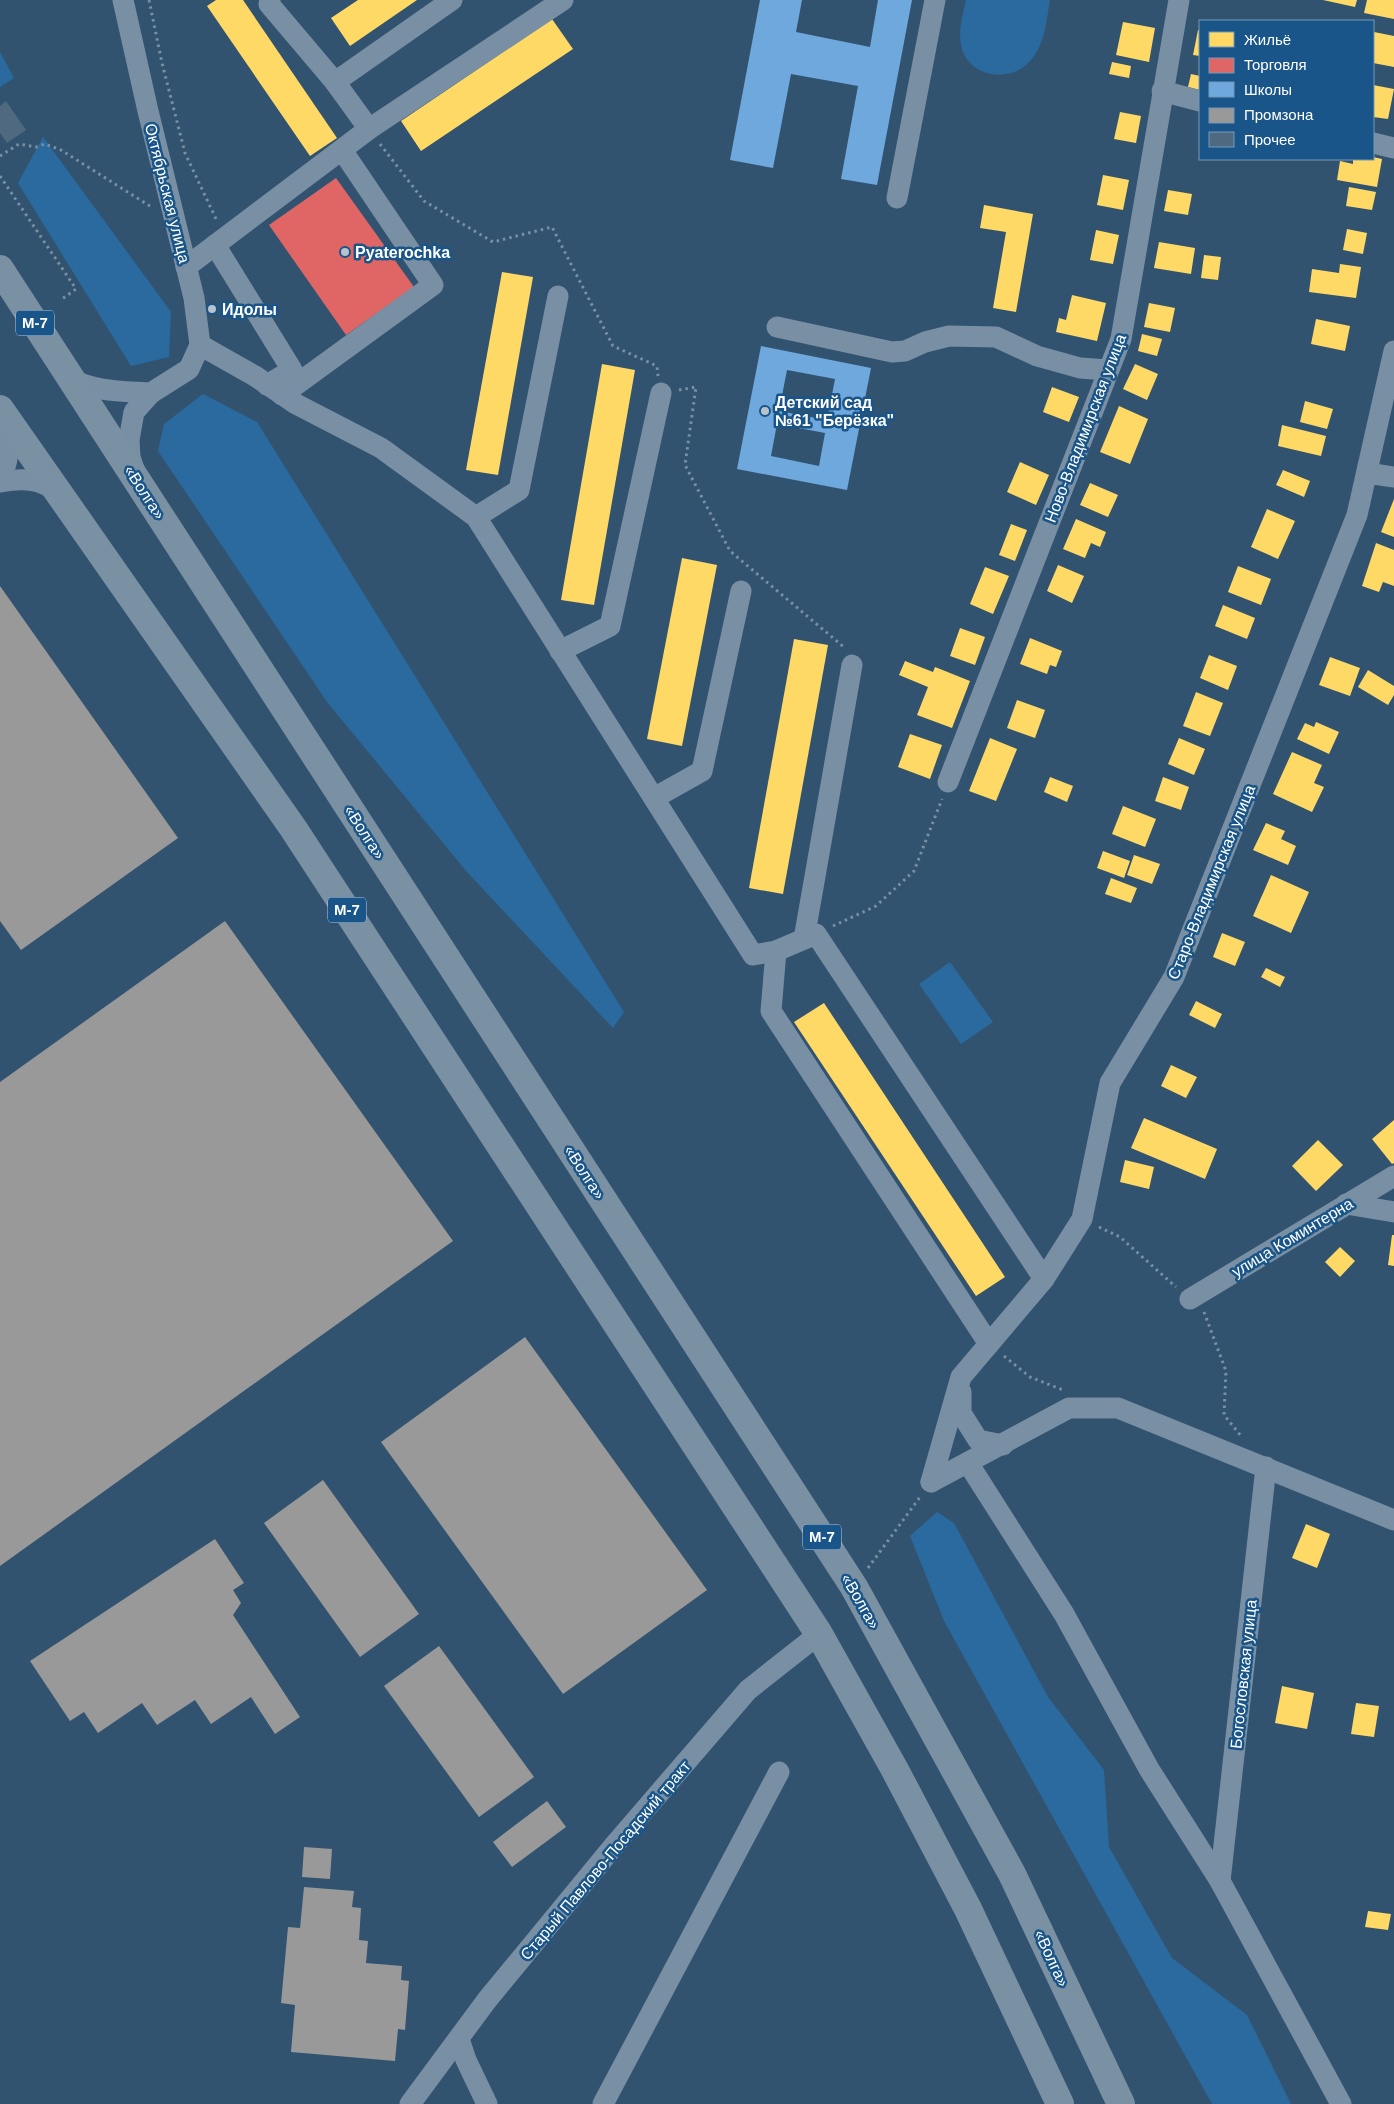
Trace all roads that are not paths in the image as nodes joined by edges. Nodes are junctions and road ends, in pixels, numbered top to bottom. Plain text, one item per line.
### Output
1 (124, 0) edge
2 (270, 0) edge
3 (452, 0) edge
4 (563, 0) edge
5 (935, 0) edge
6 (1179, 0) edge
7 (335, 82) junction
8 (1162, 91) junction
9 (1199, 101) edge
10 (369, 130) junction
11 (1374, 143) edge
12 (1394, 148) edge
13 (342, 150) junction
14 (897, 198) dead end
15 (220, 242) junction
16 (186, 267) junction
17 (0, 269) edge
18 (558, 296) dead end
19 (777, 327) dead end
20 (200, 345) junction
21 (1394, 351) edge
22 (1108, 370) junction
23 (69, 378) junction
24 (275, 390) junction
25 (151, 393) junction
26 (660, 393) road end
27 (3, 413) edge
28 (1367, 473) junction
29 (0, 477) edge
30 (1394, 477) edge
31 (137, 480) junction
32 (0, 482) edge
33 (62, 496) junction
34 (476, 517) junction
35 (741, 591) dead end
36 (560, 651) junction
37 (852, 665) road end
38 (948, 782) road end
39 (654, 798) junction
40 (810, 937) junction
41 (776, 951) junction
42 (1394, 1176) edge
43 (1346, 1204) junction
44 (1394, 1212) edge
45 (1044, 1279) junction
46 (1190, 1299) road end
47 (989, 1344) junction
48 (961, 1377) junction
49 (1003, 1445) junction
50 (968, 1463) junction
51 (1266, 1467) junction
52 (1394, 1520) edge
53 (819, 1634) junction
54 (779, 1772) dead end
55 (1220, 1880) junction
56 (459, 2039) junction
57 (410, 2104) edge
58 (487, 2104) edge
59 (603, 2104) edge
60 (1060, 2104) edge
61 (1121, 2104) edge
62 (1341, 2104) edge

1 - 16 street, Октябрьская улица
2 - 7 street
3 - 7 street
4 - 10 street
5 - 14 street
6 - 8 street, Ново-Владимирская улица
7 - 10 street
8 - 9 street
8 - 22 street, Ново-Владимирская улица
10 - 13 street
11 - 12 street
13 - 15 street
13 - 24 street
15 - 16 street
15 - 24 street
16 - 20 street, Октябрьская улица
17 - 23 highway, «Волга» / М-7
18 - 34 street
19 - 22 street
20 - 24 street
20 - 25 street
21 - 28 street, Старо-Владимирская улица
22 - 38 street, Ново-Владимирская улица
23 - 25 street
23 - 31 highway, «Волга» / М-7
24 - 34 street
25 - 31 street
26 - 36 street
27 - 29 street
27 - 33 highway, М-7
28 - 30 street
28 - 45 street, Старо-Владимирская улица
31 - 61 highway, «Волга» / М-7
32 - 33 street
33 - 53 highway, М-7
34 - 36 street
35 - 39 street
36 - 39 street
37 - 40 street
39 - 41 street
40 - 41 street
40 - 45 street
41 - 47 street
42 - 43 street, улица Коминтерна
43 - 44 street
43 - 46 street, улица Коминтерна
45 - 47 street, Старо-Владимирская улица
47 - 48 street, Старо-Владимирская улица
48 - 49 street
48 - 50 street, Старо-Владимирская улица
49 - 50 street
49 - 51 street
50 - 55 street
51 - 52 street
51 - 55 street, Богословская улица
53 - 56 street, Старый Павлово-Посадский тракт
53 - 60 highway, М-7
54 - 59 street
55 - 62 street
56 - 57 street, Старый Павлово-Посадский тракт
56 - 58 street

